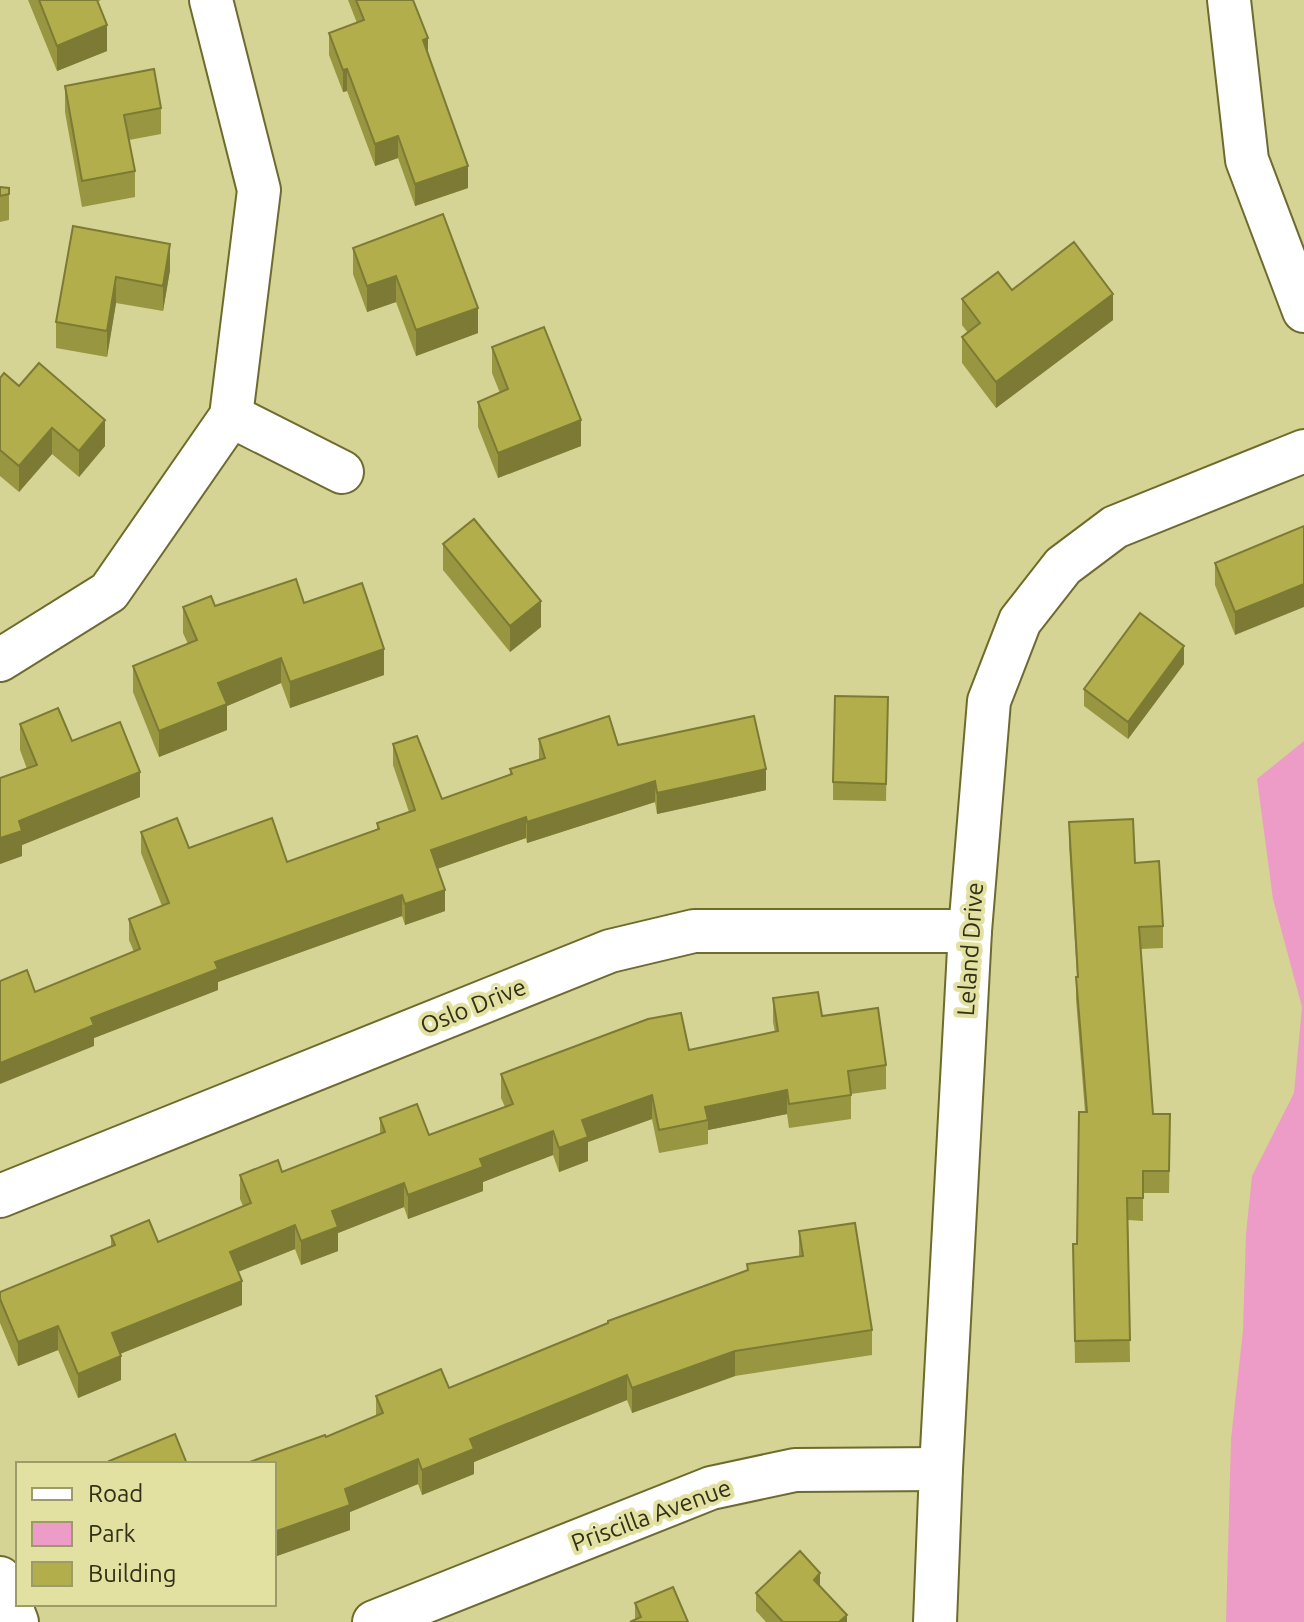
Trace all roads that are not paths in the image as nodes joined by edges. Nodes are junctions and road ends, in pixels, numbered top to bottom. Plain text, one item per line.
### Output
1 (211, 0) edge
2 (1229, 0) edge
3 (1304, 311) edge
4 (231, 416) junction
5 (1304, 451) edge
6 (342, 472) dead end
7 (0, 660) edge
8 (970, 931) junction
9 (0, 1196) edge
10 (941, 1469) junction
11 (0, 1578) edge
12 (17, 1622) edge
13 (374, 1622) edge
14 (935, 1622) edge

1 - 4 street
2 - 3 street
4 - 6 street
4 - 7 street
5 - 8 street, Leland Drive
8 - 9 street, Oslo Drive
8 - 10 street, Leland Drive
10 - 13 street, Priscilla Avenue
10 - 14 street, Leland Drive
11 - 12 street

